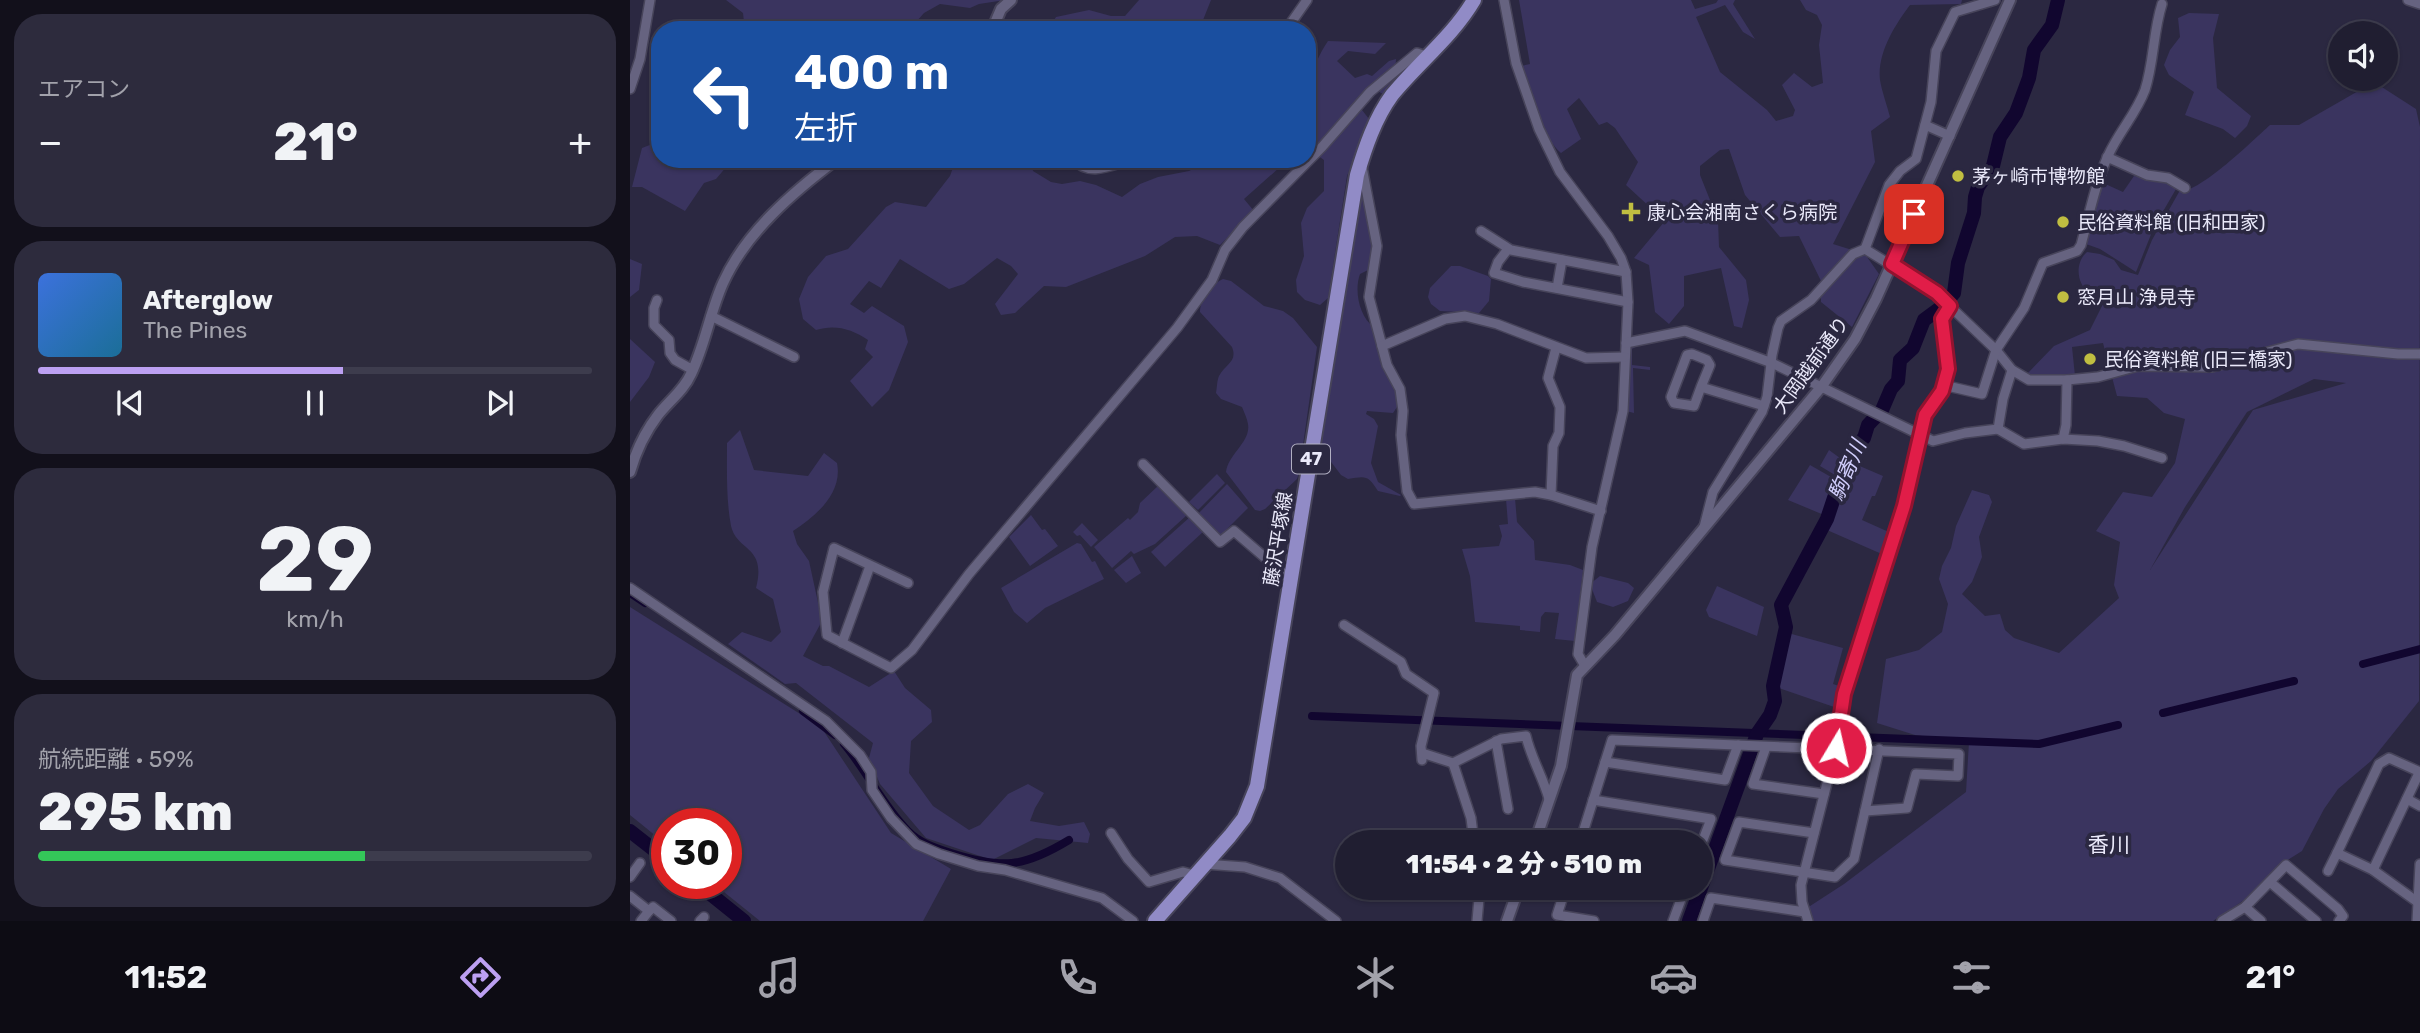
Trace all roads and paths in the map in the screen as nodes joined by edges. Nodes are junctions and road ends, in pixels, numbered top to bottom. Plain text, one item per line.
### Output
1 (650, 0) edge
2 (1011, 0) edge
3 (1307, 0) edge
4 (1474, 0) edge
5 (1504, 0) edge
6 (1995, 0) edge
7 (2010, 0) edge
8 (2408, 0) edge
9 (2162, 4) dead end
10 (2420, 4) edge
11 (996, 21) edge
12 (1292, 21) edge
13 (1426, 56) junction
14 (630, 89) edge
15 (1925, 125) junction
16 (1950, 136) junction
17 (1316, 153) edge
18 (2107, 157) junction
19 (1361, 162) junction
20 (827, 168) edge
21 (1301, 168) edge
22 (2185, 188) dead end
23 (1481, 231) dead end
24 (1508, 249) junction
25 (1864, 249) junction
26 (1562, 260) junction
27 (1892, 264) junction
28 (1626, 272) junction
29 (1557, 288) junction
30 (657, 300) dead end
31 (1628, 302) junction
32 (1948, 304) junction
33 (711, 316) junction
34 (1626, 343) junction
35 (1382, 346) junction
36 (1556, 348) junction
37 (1996, 350) junction
38 (2420, 354) edge
39 (794, 357) dead end
40 (1625, 357) junction
41 (1772, 363) junction
42 (692, 370) junction
43 (2012, 370) junction
44 (2067, 380) junction
45 (1943, 385) junction
46 (1822, 386) junction
47 (1701, 387) junction
48 (1764, 406) junction
49 (1998, 429) junction
50 (1921, 436) junction
51 (2063, 439) junction
52 (2162, 458) dead end
53 (1143, 464) dead end
54 (630, 472) edge
55 (1551, 495) junction
56 (1601, 510) junction
57 (1703, 529) junction
58 (870, 566) junction
59 (1291, 580) junction
60 (908, 583) dead end
61 (630, 588) edge
62 (1344, 625) dead end
63 (842, 643) junction
64 (1585, 666) junction
65 (1496, 741) junction
66 (1837, 741) junction
67 (1742, 745) junction
68 (1763, 746) junction
69 (1879, 749) junction
70 (1605, 762) junction
71 (1453, 763) junction
72 (2420, 772) edge
73 (1824, 794) junction
74 (1549, 799) junction
75 (2407, 799) junction
76 (1593, 800) junction
77 (2420, 806) edge
78 (1508, 809) dead end
79 (1865, 811) junction
80 (1472, 830) edge
81 (1539, 830) edge
82 (1584, 830) edge
83 (1707, 830) edge
84 (1111, 833) dead end
85 (1814, 833) junction
86 (2336, 853) junction
87 (640, 863) dead end
88 (2420, 864) edge
89 (1199, 870) junction
90 (2372, 870) junction
91 (2328, 871) dead end
92 (1804, 872) junction
93 (630, 877) edge
94 (2270, 882) junction
95 (630, 897) edge
96 (1479, 900) edge
97 (1514, 900) edge
98 (1562, 900) edge
99 (1681, 900) edge
100 (2419, 903) edge
101 (2245, 907) junction
102 (649, 912) junction
103 (1806, 917) edge
104 (641, 921) edge
105 (671, 921) edge
106 (1133, 921) edge
107 (1155, 921) edge
108 (1336, 921) edge
109 (1477, 921) edge
110 (1507, 921) edge
111 (1594, 921) edge
112 (1673, 921) edge
113 (1703, 921) edge
114 (2222, 921) edge
115 (2261, 921) edge
116 (2316, 921) edge
117 (2339, 921) edge
118 (2417, 921) edge

1 - 14 street
2 - 11 street
3 - 12 street
4 - 13 main road, 藤沢平塚線 / 47
5 - 28 street
6 - 15 street
7 - 16 street, 大岡越前通り
8 - 10 street
9 - 18 street
13 - 17 street
13 - 19 main road, 藤沢平塚線 / 47
15 - 16 street
15 - 25 street
16 - 27 street, 大岡越前通り
18 - 22 street
18 - 37 street
19 - 35 street
19 - 59 main road, 藤沢平塚線 / 47
20 - 33 street
21 - 63 street
23 - 24 street
24 - 26 street
24 - 29 street
25 - 27 street
25 - 41 street
26 - 28 street
26 - 29 street
27 - 32 street
27 - 46 street, 大岡越前通り
28 - 31 street
29 - 31 street
30 - 42 street
31 - 34 street
32 - 37 street
32 - 45 street
33 - 39 street
33 - 42 street
34 - 40 street
34 - 41 street
35 - 36 street
35 - 55 street
36 - 40 street
36 - 55 street
37 - 43 street
37 - 45 street
38 - 44 street
40 - 56 street
41 - 46 street
41 - 48 street
42 - 54 street
43 - 44 street
43 - 49 street
44 - 51 street
45 - 50 street
46 - 50 street
46 - 57 street, 大岡越前通り
47 - 47 street
47 - 48 street
48 - 57 street
49 - 50 street
49 - 51 street
50 - 66 street
51 - 52 street
53 - 59 street
55 - 56 street
56 - 64 street
57 - 64 street, 大岡越前通り
58 - 60 street
58 - 63 street
58 - 63 street
59 - 89 main road, 藤沢平塚線 / 47
61 - 106 street
62 - 71 street
64 - 74 street
65 - 71 street
65 - 74 street
65 - 78 street
66 - 68 street
66 - 69 street
66 - 73 street
67 - 68 street
67 - 70 street
67 - 70 street
68 - 73 street
69 - 79 street
69 - 79 street
70 - 76 street
71 - 80 street
72 - 75 street
72 - 86 street
73 - 85 street
74 - 81 street
75 - 77 street
75 - 90 street
76 - 82 street
76 - 83 street
79 - 92 street
84 - 89 street
85 - 92 street
85 - 92 street
86 - 90 street
86 - 91 street
87 - 93 street
88 - 100 street
89 - 107 main road, 藤沢平塚線 / 47
89 - 108 street
90 - 100 street
92 - 103 street
94 - 101 street
94 - 116 street
94 - 117 street
95 - 102 street
96 - 109 street
97 - 110 street
98 - 111 street
99 - 112 street
100 - 118 street
101 - 114 street
101 - 115 street
102 - 104 street
102 - 105 street
103 - 113 street

